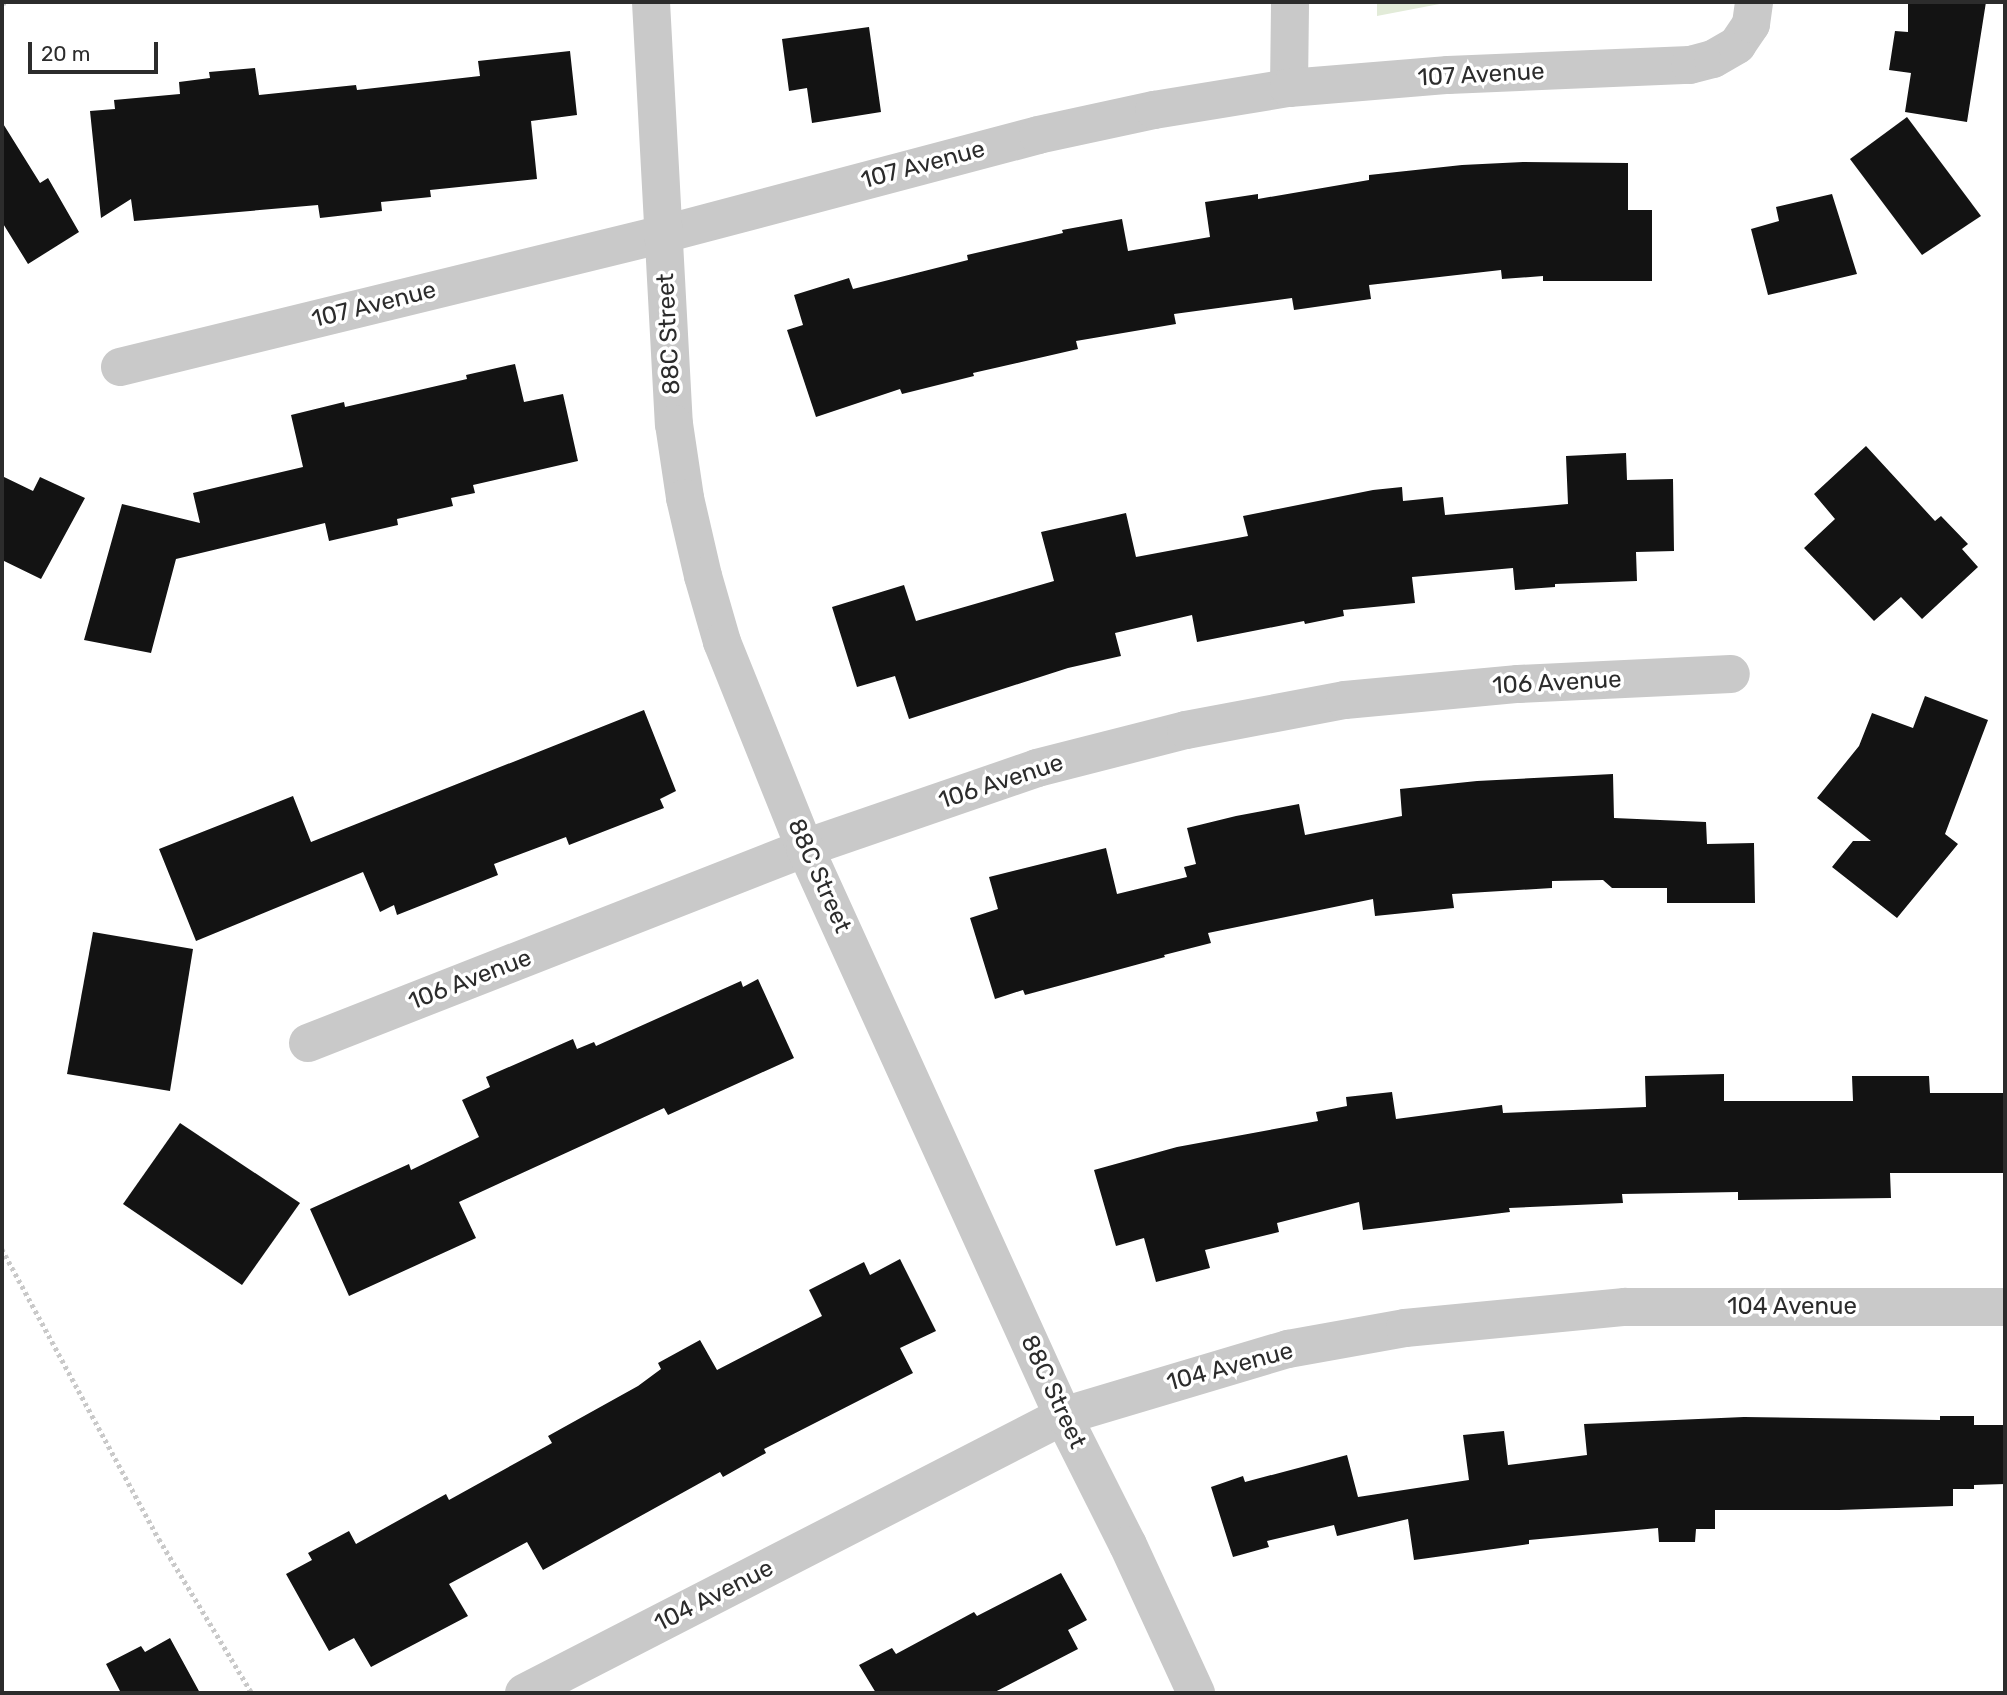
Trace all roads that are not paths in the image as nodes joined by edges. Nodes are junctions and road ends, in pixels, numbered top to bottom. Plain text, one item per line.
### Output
1 (651, 2) edge
2 (1290, 2) edge
3 (1754, 2) edge
4 (1289, 88) junction
5 (664, 234) junction
6 (120, 367) dead end
7 (1731, 674) dead end
8 (805, 848) junction
9 (308, 1043) dead end
10 (2005, 1307) edge
11 (1063, 1416) junction
12 (524, 1693) edge
13 (1196, 1693) edge

1 - 5 street, 88C Street
2 - 4 street
3 - 4 street, 107 Avenue
4 - 5 street, 107 Avenue
5 - 6 street, 107 Avenue
5 - 8 street, 88C Street
7 - 8 street, 106 Avenue
8 - 9 street, 106 Avenue
8 - 11 street, 88C Street
10 - 11 street, 104 Avenue
11 - 12 street, 104 Avenue
11 - 13 street, 88C Street

